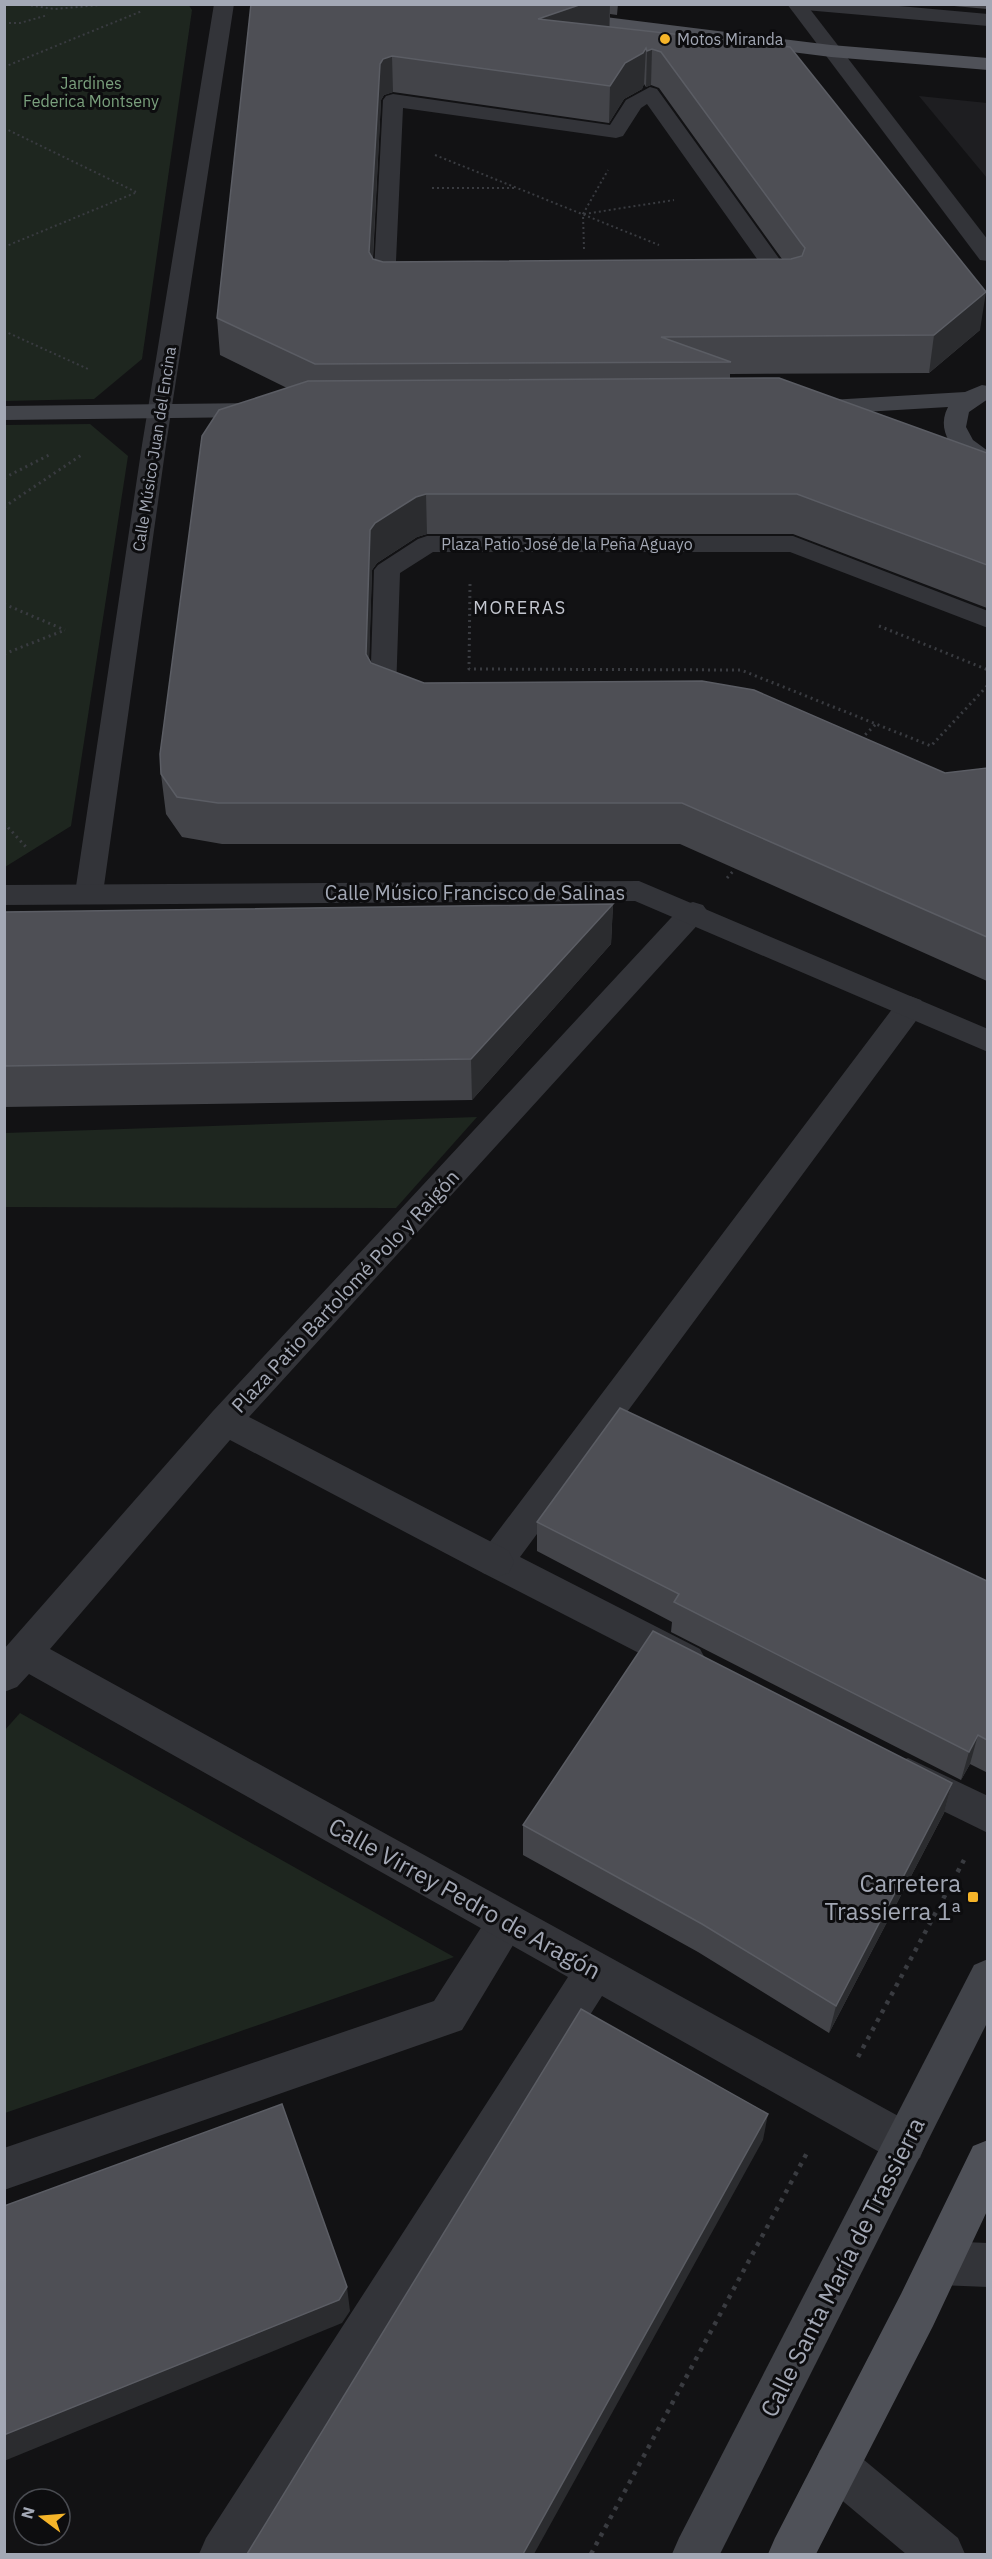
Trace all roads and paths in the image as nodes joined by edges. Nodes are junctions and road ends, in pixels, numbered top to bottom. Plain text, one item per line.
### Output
1 (21, 4) edge
2 (111, 4) edge
3 (224, 4) edge
4 (796, 4) edge
5 (805, 4) edge
6 (621, 6) edge
7 (142, 10) dead end
8 (48, 15) dead end
9 (544, 15) edge
10 (987, 20) edge
11 (4, 22) edge
12 (815, 29) junction
13 (834, 41) junction
14 (987, 64) edge
15 (4, 66) edge
16 (4, 128) edge
17 (428, 153) dead end
18 (389, 188) junction
19 (518, 188) junction
20 (721, 193) junction
21 (4, 247) edge
22 (987, 255) edge
23 (4, 331) edge
24 (98, 374) dead end
25 (977, 395) edge
26 (280, 410) edge
27 (160, 411) junction
28 (4, 413) edge
29 (886, 428) edge
30 (931, 439) edge
31 (964, 447) junction
32 (88, 451) dead end
33 (51, 454) dead end
34 (987, 461) edge
35 (4, 478) edge
36 (4, 507) edge
37 (471, 578) dead end
38 (4, 604) edge
39 (987, 620) edge
40 (869, 622) dead end
41 (4, 654) edge
42 (987, 670) edge
43 (987, 685) edge
44 (415, 708) edge
45 (876, 724) junction
46 (855, 745) edge
47 (4, 823) edge
48 (26, 847) dead end
49 (735, 869) edge
50 (727, 878) dead end
51 (89, 893) junction
52 (4, 895) edge
53 (693, 912) junction
54 (910, 1007) junction
55 (987, 1041) edge
56 (225, 1421) junction
57 (496, 1562) junction
58 (14, 1665) edge
59 (718, 1677) edge
60 (877, 1759) edge
61 (987, 1816) edge
62 (966, 1858) dead end
63 (507, 1922) junction
64 (595, 1970) junction
65 (987, 1978) edge
66 (834, 2103) junction
67 (905, 2143) junction
68 (987, 2161) edge
69 (4, 2169) edge
70 (939, 2263) junction
71 (987, 2265) edge
72 (836, 2466) junction
73 (222, 2554) edge
74 (591, 2554) edge
75 (695, 2554) edge
76 (791, 2554) edge
77 (942, 2554) edge

1 - 2 path
3 - 27 street, Calle Músico Juan del Encina
4 - 12 street
5 - 10 street
6 - 12 main road
7 - 15 path
8 - 11 path
9 - 13 main road
12 - 13 street
13 - 14 main road
13 - 22 street
16 - 21 path
17 - 19 path
18 - 19 path
18 - 20 street
18 - 20 street
19 - 20 path
23 - 24 path
25 - 29 main road
25 - 31 main road
26 - 27 main road
27 - 28 main road
27 - 51 street, Calle Músico Juan del Encina
30 - 31 main road
31 - 34 main road
32 - 36 path
33 - 35 path
37 - 45 path
38 - 41 path
39 - 44 street, Plaza Patio José de la Peña Aguayo
40 - 42 path
43 - 45 path
45 - 46 path
47 - 48 path
49 - 50 path
51 - 52 street, Calle Músico Francisco de Salinas
51 - 53 street, Calle Músico Francisco de Salinas
53 - 54 street, Calle Músico Francisco de Salinas
53 - 56 street, Plaza Patio Bartolomé Polo y Raigón
54 - 55 street, Calle Músico Francisco de Salinas
54 - 57 street
56 - 57 street
56 - 58 street, Plaza Patio Bartolomé Polo y Raigón
57 - 59 street
58 - 63 street, Calle Virrey Pedro de Aragón
60 - 61 street
62 - 66 path
63 - 64 street, Calle Virrey Pedro de Aragón
63 - 69 street
64 - 66 street, Calle Virrey Pedro de Aragón
64 - 73 street
65 - 67 main road, Calle Santa María de Trassierra
66 - 67 street, Calle Virrey Pedro de Aragón
66 - 74 path
67 - 75 main road, Calle Santa María de Trassierra
68 - 70 main road
70 - 71 street
70 - 72 main road
72 - 76 main road
72 - 77 street

